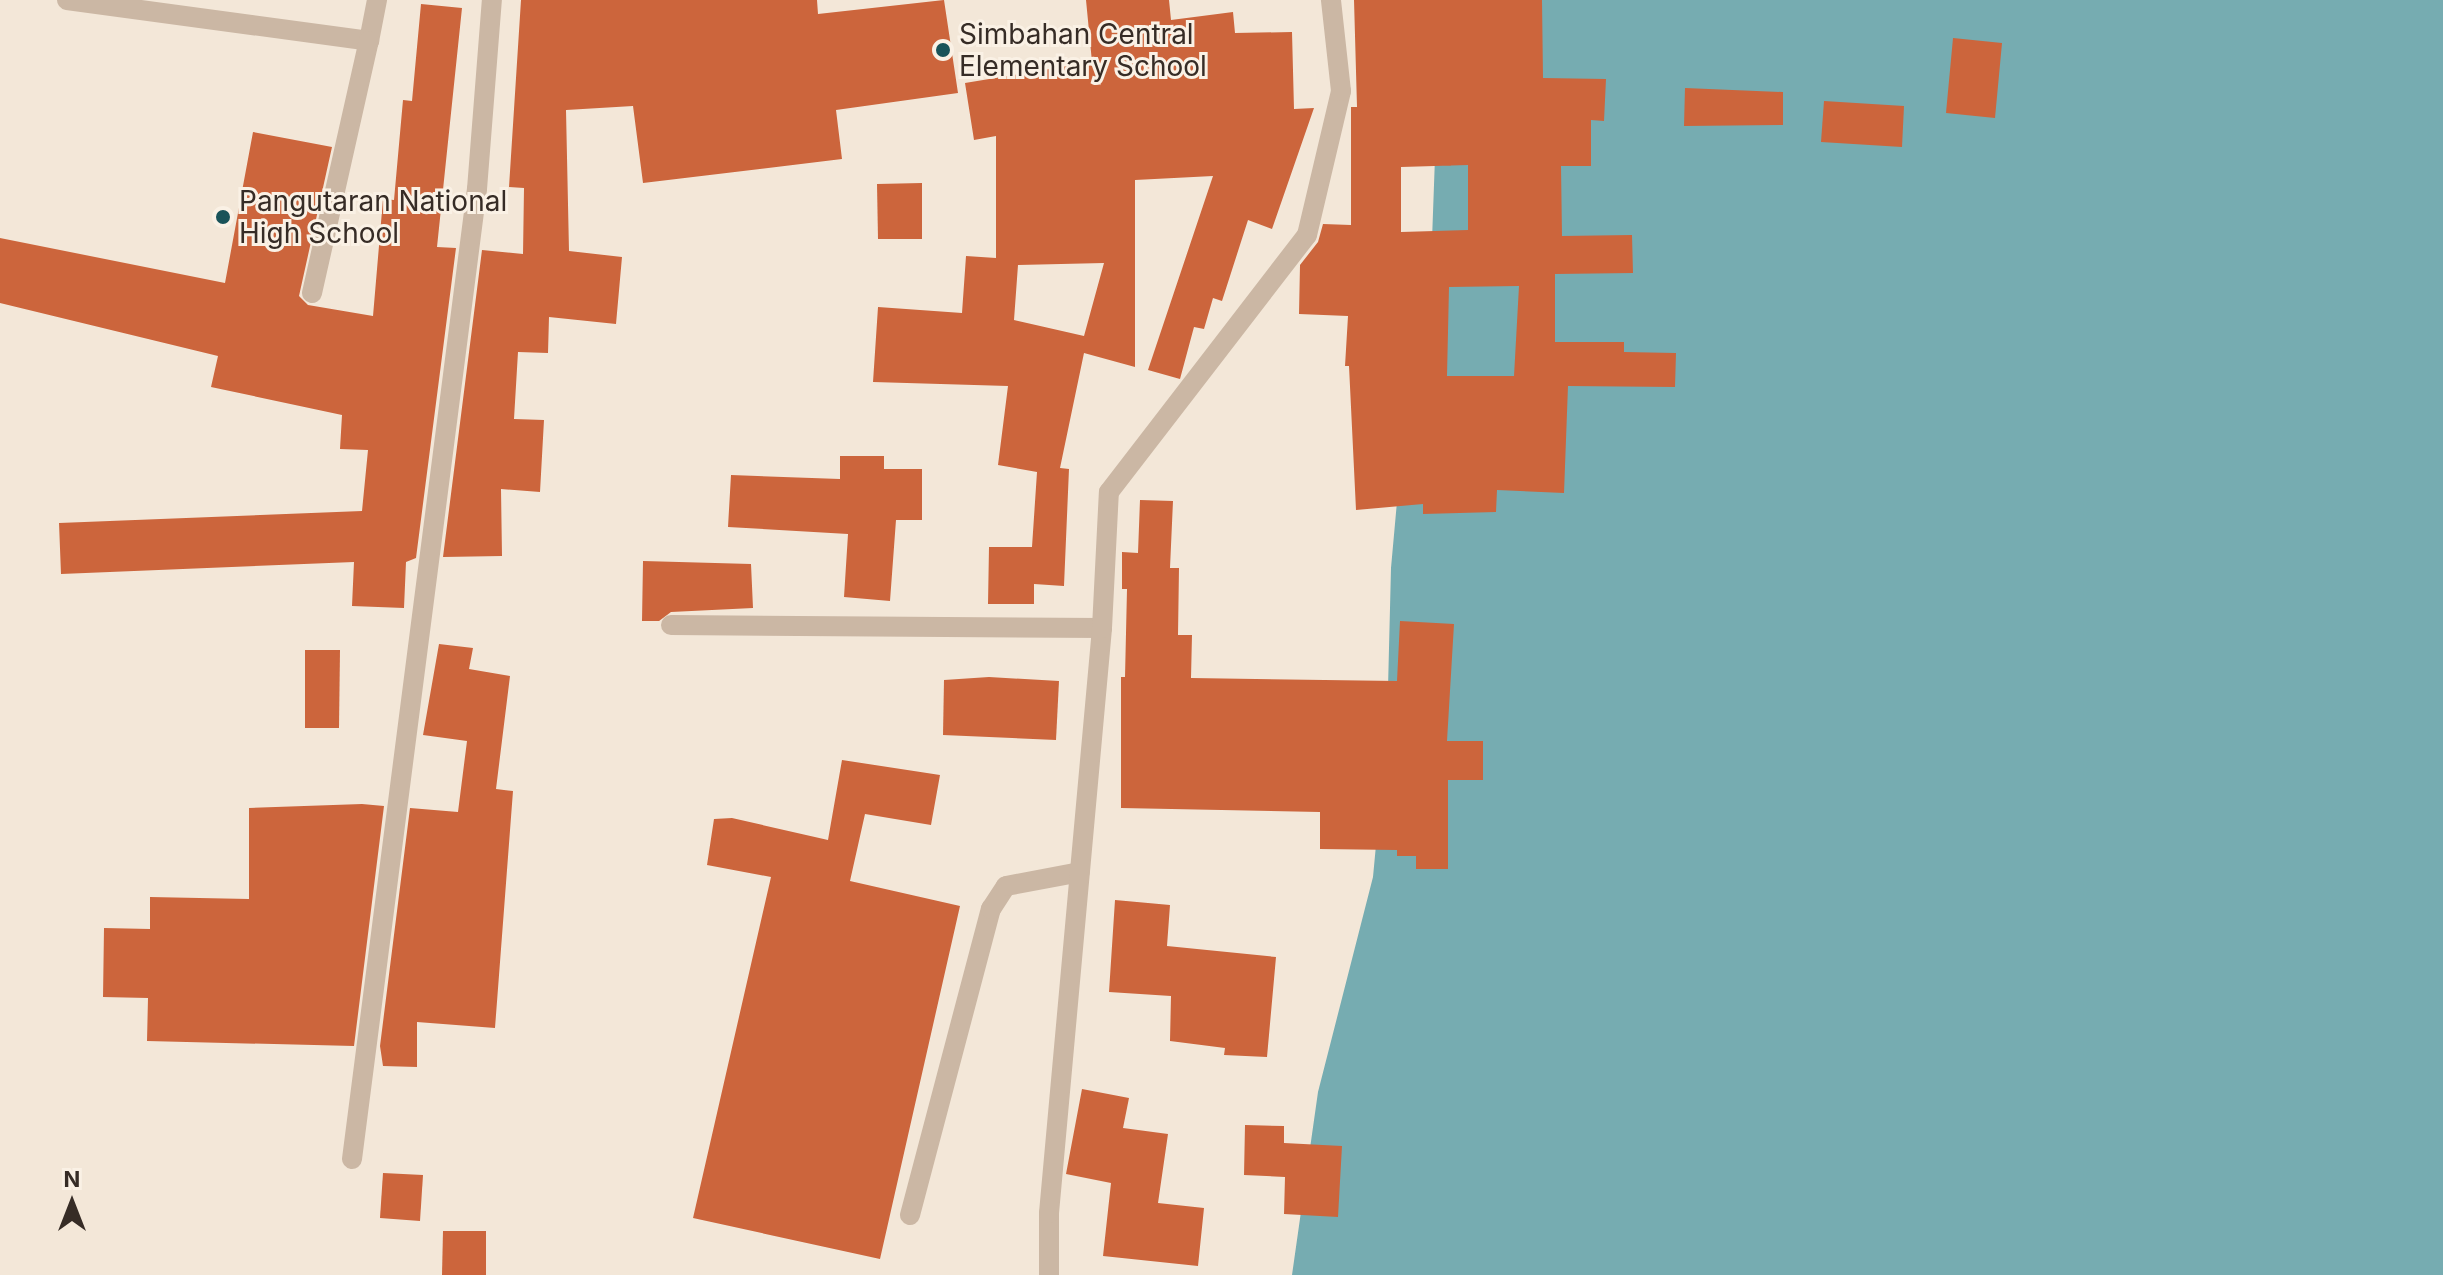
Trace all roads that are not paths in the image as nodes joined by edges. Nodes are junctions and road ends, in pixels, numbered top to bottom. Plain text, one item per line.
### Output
1 (67, 0) edge
2 (377, 0) edge
3 (492, 0) edge
4 (1331, 0) edge
5 (369, 41) junction
6 (312, 293) dead end
7 (671, 625) dead end
8 (1102, 628) junction
9 (1080, 872) junction
10 (352, 1159) dead end
11 (910, 1215) dead end
12 (1049, 1275) edge

1 - 5 street
2 - 5 street
3 - 10 street
4 - 8 street
5 - 6 street
7 - 8 street
8 - 9 street
9 - 11 street
9 - 12 street

